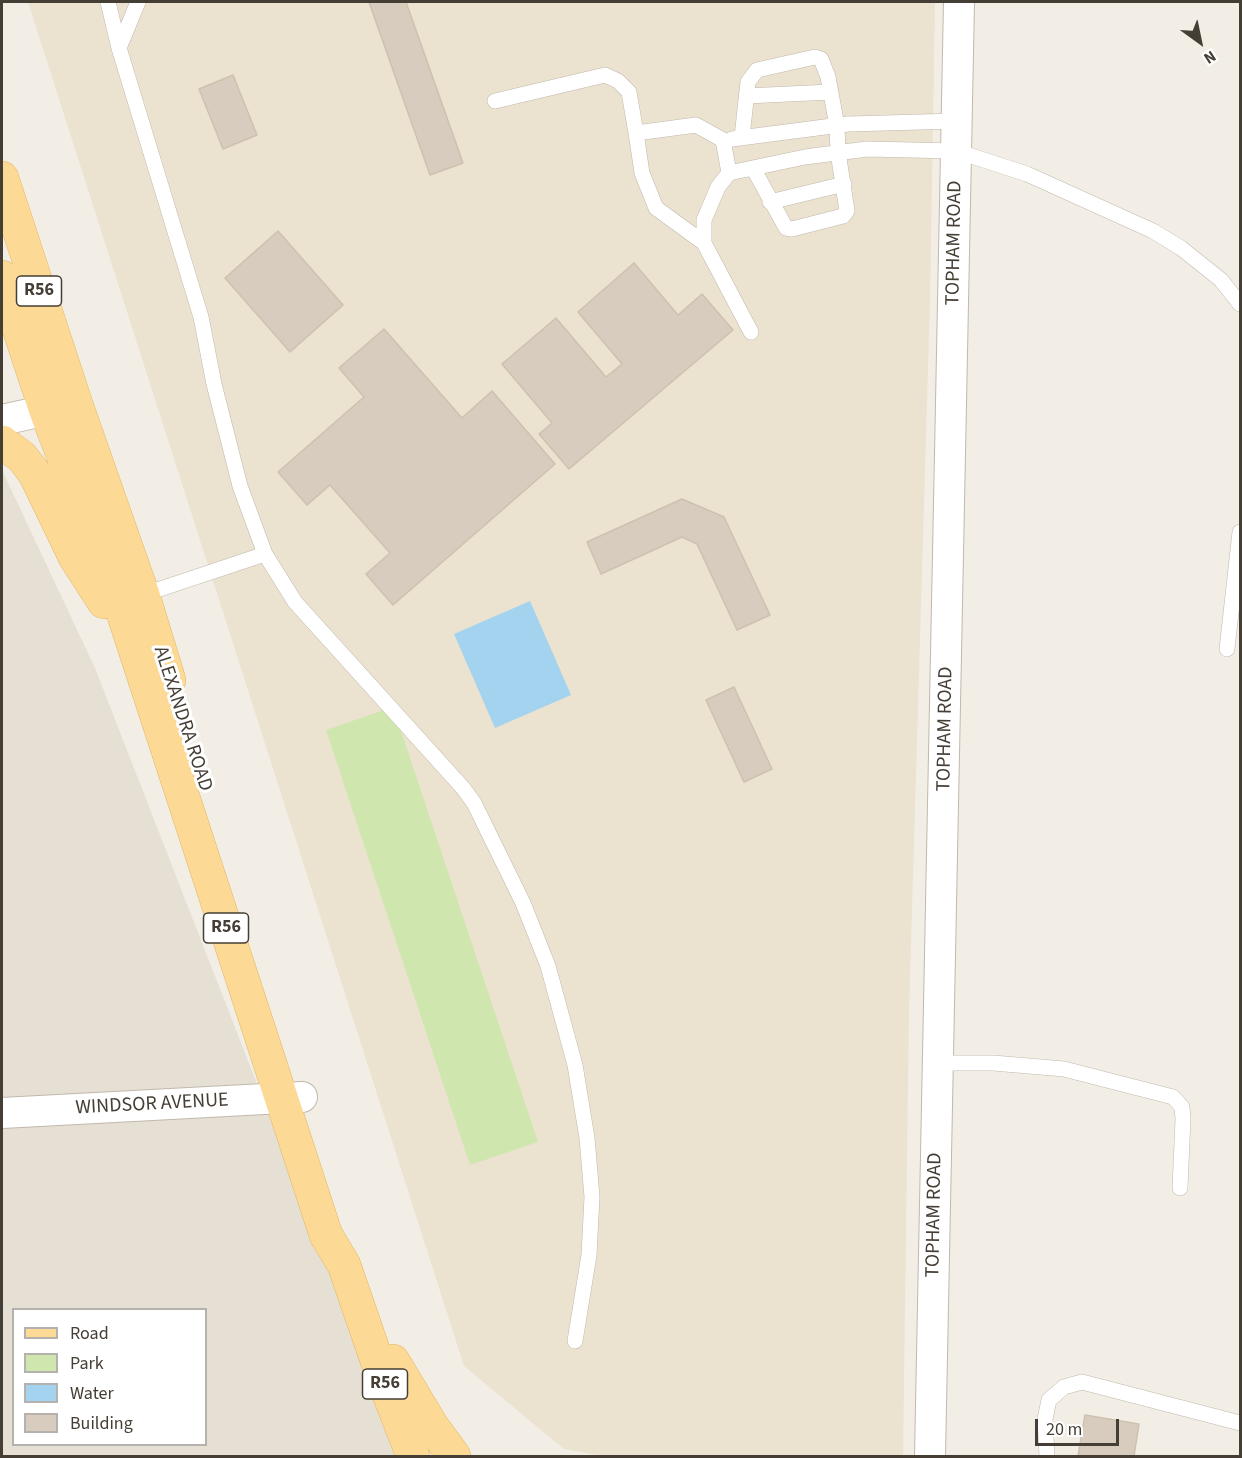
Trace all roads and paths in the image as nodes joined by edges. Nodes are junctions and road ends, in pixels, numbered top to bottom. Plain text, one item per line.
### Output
1 (108, 2) edge
2 (138, 2) edge
3 (959, 2) edge
4 (119, 48) junction
5 (831, 92) junction
6 (746, 96) junction
7 (495, 101) dead end
8 (957, 121) junction
9 (837, 126) junction
10 (636, 133) junction
11 (742, 137) junction
12 (723, 140) junction
13 (956, 151) junction
14 (838, 152) junction
15 (753, 168) junction
16 (729, 173) junction
17 (2, 178) edge
18 (844, 184) junction
19 (770, 202) junction
20 (704, 243) junction
21 (2, 277) edge
22 (1240, 304) edge
23 (751, 332) dead end
24 (61, 407) junction
25 (2, 420) edge
26 (2, 442) edge
27 (1240, 532) edge
28 (265, 554) junction
29 (131, 598) junction
30 (133, 642) junction
31 (1227, 650) dead end
32 (939, 1063) junction
33 (291, 1098) junction
34 (2, 1113) edge
35 (1180, 1188) dead end
36 (360, 1309) junction
37 (575, 1341) dead end
38 (1240, 1423) edge
39 (413, 1456) edge
40 (454, 1456) edge
41 (930, 1456) edge
42 (1047, 1456) edge

1 - 4 lane
2 - 4 lane
3 - 8 street, TOPHAM ROAD
4 - 28 lane
5 - 6 lane
5 - 6 lane
5 - 9 lane
6 - 11 lane
7 - 10 lane
8 - 9 lane
8 - 13 street, TOPHAM ROAD
9 - 11 lane
9 - 14 lane
10 - 12 lane
10 - 20 lane
11 - 12 lane
12 - 16 lane
13 - 14 lane
13 - 22 lane
13 - 32 street, TOPHAM ROAD
14 - 15 lane
14 - 18 lane
15 - 16 lane
15 - 19 lane
16 - 20 lane
17 - 24 main road, ALEXANDRA ROAD / R56
18 - 19 lane
18 - 19 lane
20 - 23 lane
21 - 24 main road, ALEXANDRA ROAD / R56
24 - 25 street
24 - 29 main road, ALEXANDRA ROAD / R56
26 - 30 main road
27 - 31 lane
28 - 29 lane
28 - 37 lane
29 - 30 main road, ALEXANDRA ROAD / R56
29 - 33 main road, ALEXANDRA ROAD / R56
30 - 33 main road, ALEXANDRA ROAD / R56
32 - 35 lane
32 - 41 street, TOPHAM ROAD
33 - 34 street, WINDSOR AVENUE
33 - 36 main road, ALEXANDRA ROAD / R56
36 - 39 main road, ALEXANDRA ROAD / R56
36 - 40 main road
38 - 42 lane

